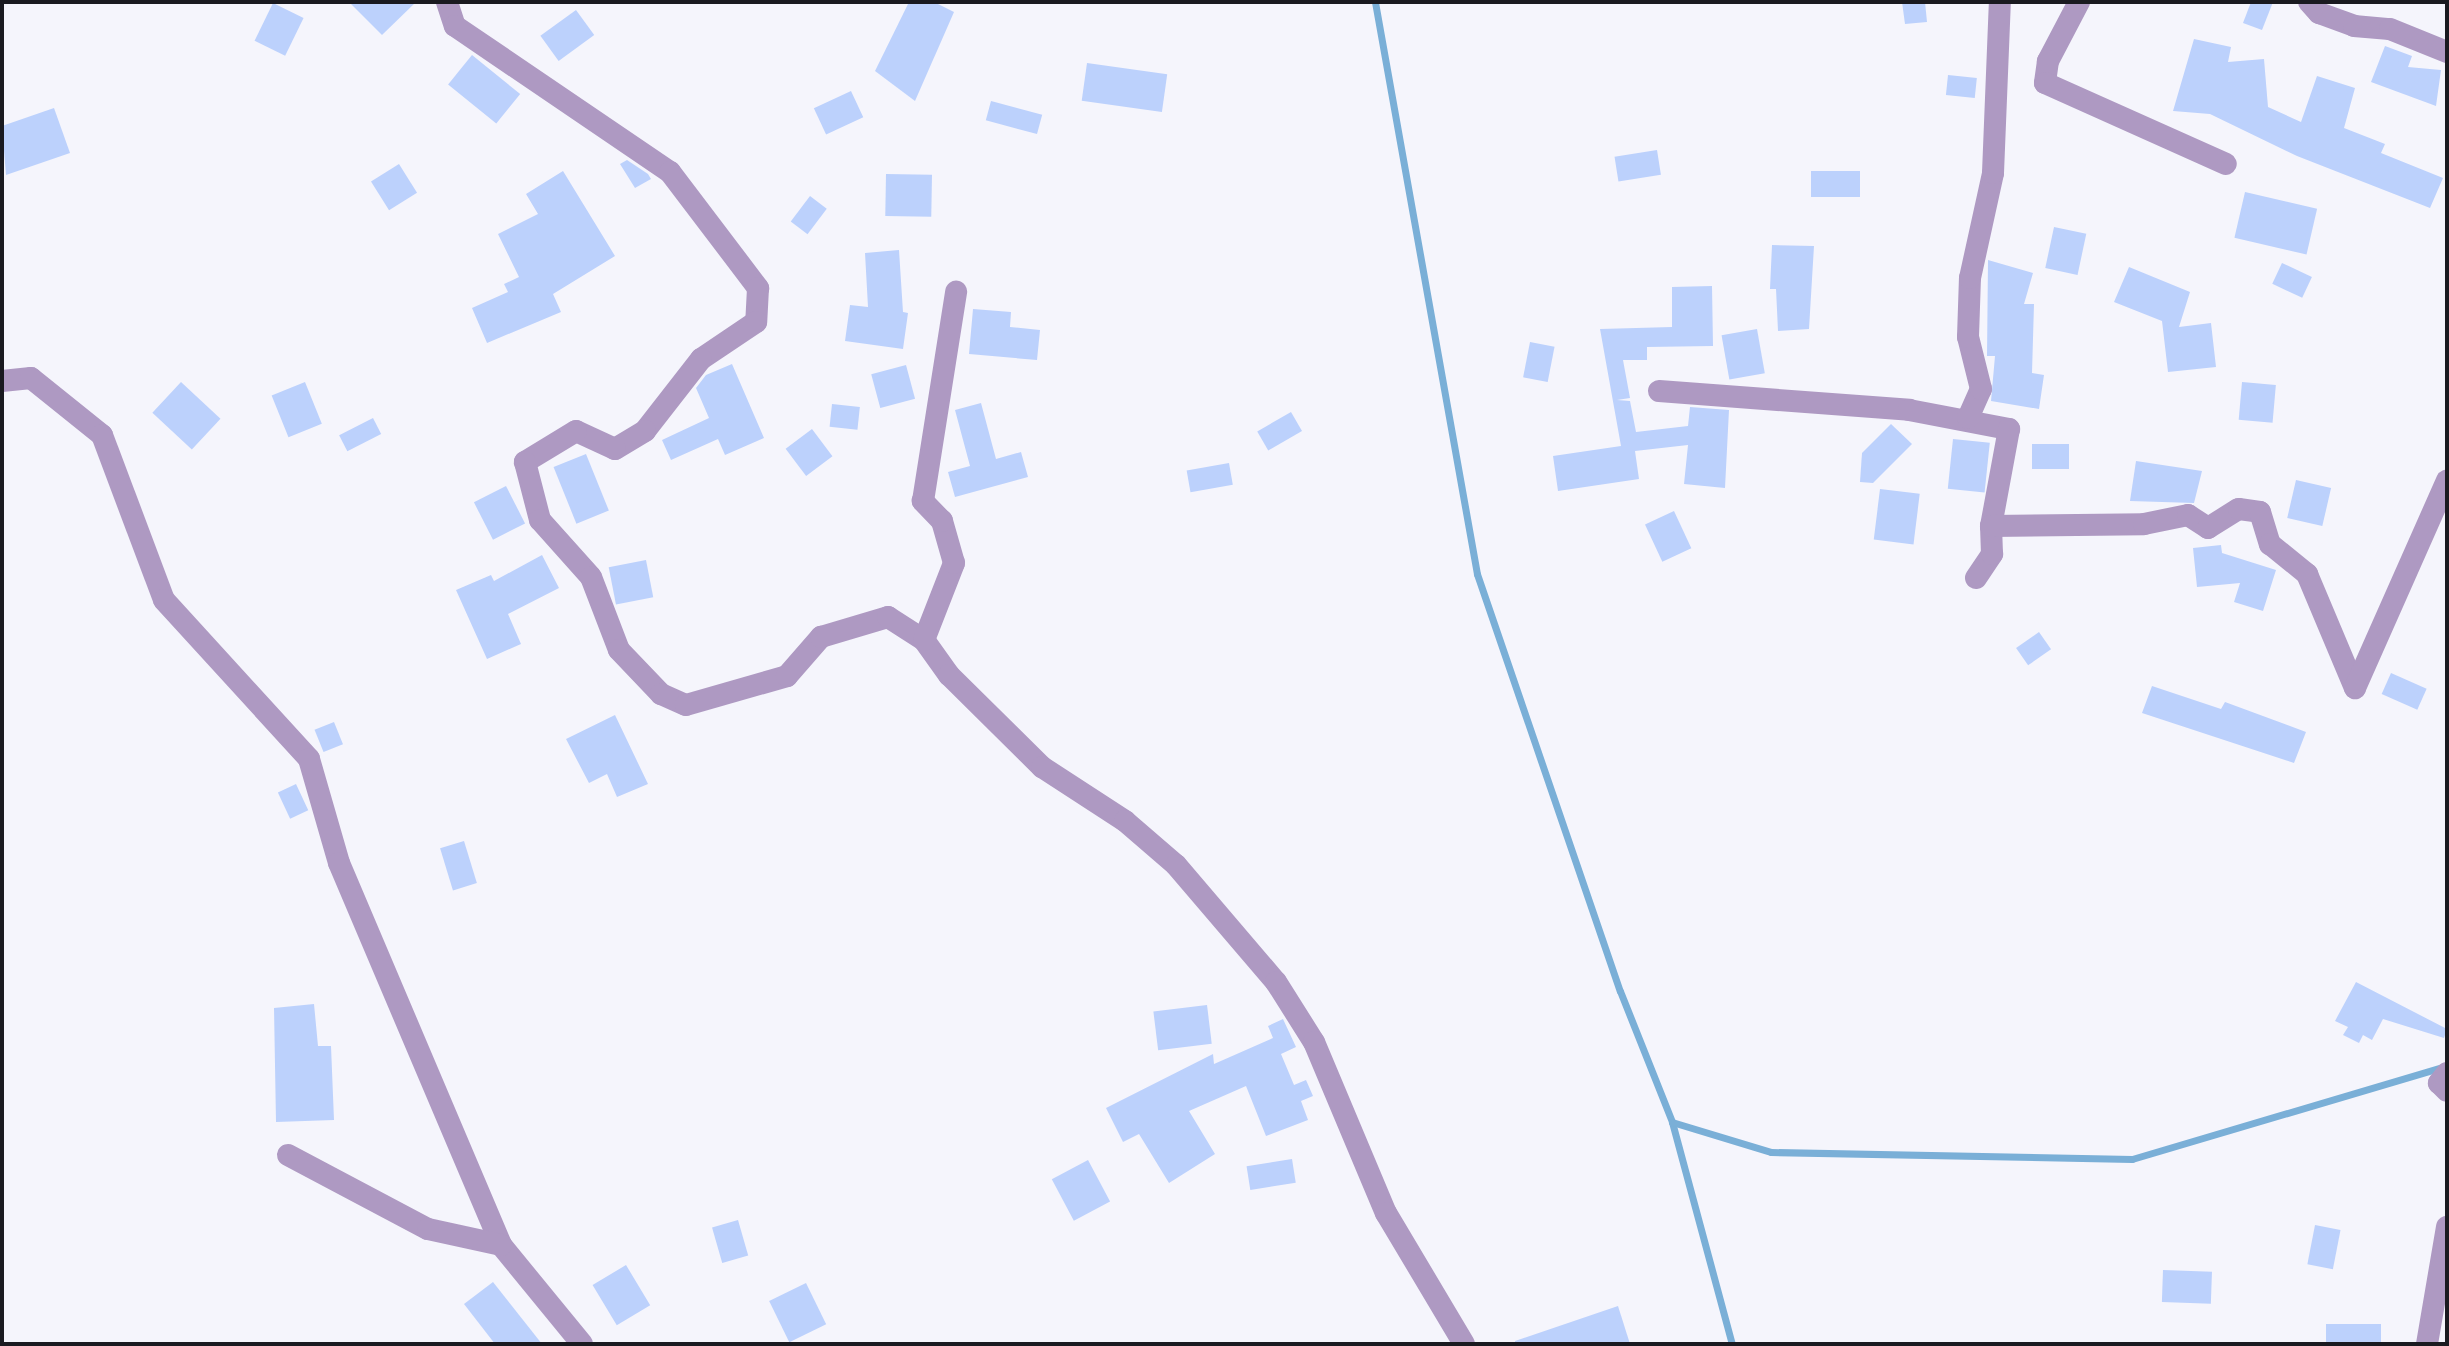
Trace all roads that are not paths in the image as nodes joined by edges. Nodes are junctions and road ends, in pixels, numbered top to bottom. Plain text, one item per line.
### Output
1 (447, 2) edge
2 (2000, 2) edge
3 (2079, 2) edge
4 (2309, 2) edge
5 (2447, 52) edge
6 (2226, 164) dead end
7 (956, 292) dead end
8 (2, 381) edge
9 (1659, 391) dead end
10 (1968, 418) junction
11 (2447, 480) edge
12 (1991, 526) junction
13 (1976, 578) dead end
14 (924, 640) junction
15 (2447, 1073) edge
16 (2447, 1091) edge
17 (288, 1155) dead end
18 (2447, 1227) edge
19 (501, 1245) junction
20 (582, 1344) edge
21 (1464, 1344) edge
22 (2427, 1344) edge

1 - 14 street
2 - 10 street
3 - 6 street
4 - 5 street
7 - 14 street
8 - 19 street
9 - 10 street
10 - 12 street
11 - 12 street
12 - 13 street
14 - 21 street
15 - 16 street
17 - 19 street
18 - 22 street
19 - 20 street

